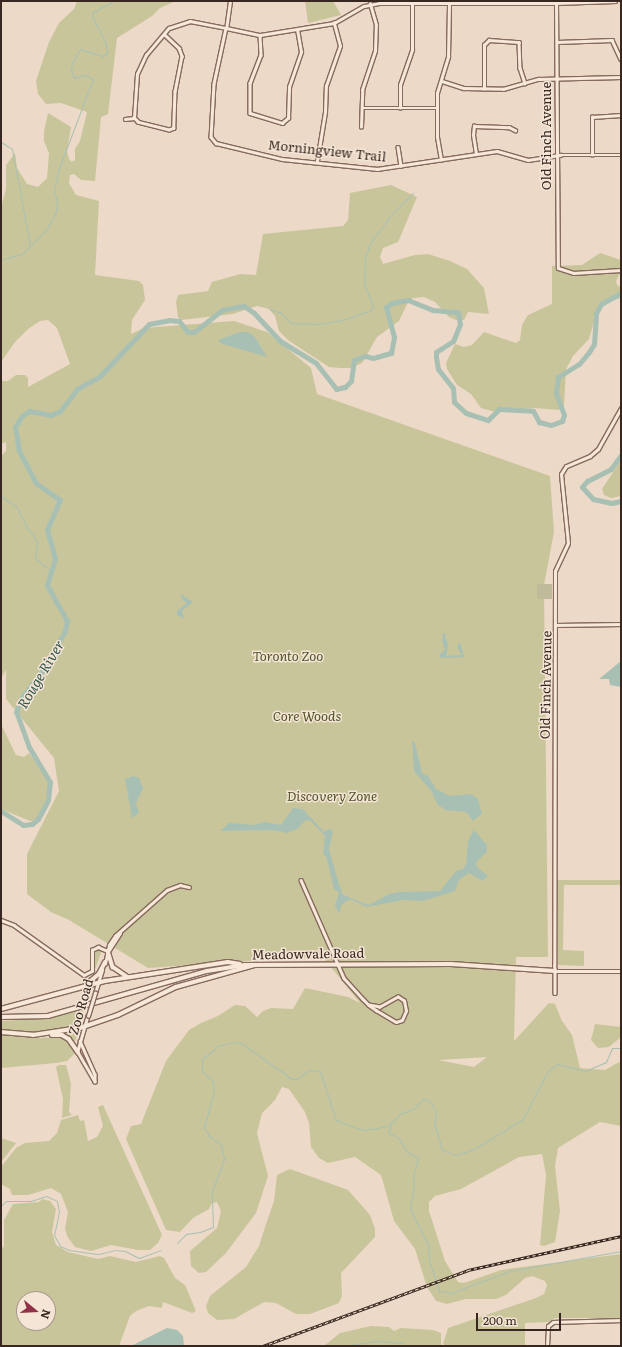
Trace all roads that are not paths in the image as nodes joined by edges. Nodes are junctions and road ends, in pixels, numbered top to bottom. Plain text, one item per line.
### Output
1 (230, 1) edge
2 (615, 1) edge
3 (448, 2) edge
4 (556, 2) edge
5 (412, 3) junction
6 (370, 4) junction
7 (334, 23) junction
8 (226, 28) junction
9 (297, 30) junction
10 (164, 34) junction
11 (260, 34) junction
12 (557, 42) junction
13 (621, 59) edge
14 (621, 77) edge
15 (556, 79) junction
16 (442, 81) junction
17 (525, 83) junction
18 (484, 89) junction
19 (363, 108) junction
20 (400, 108) junction
21 (437, 108) junction
22 (621, 115) edge
23 (134, 118) junction
24 (125, 119) dead end
25 (361, 127) dead end
26 (515, 130) dead end
27 (398, 147) dead end
28 (476, 154) junction
29 (592, 155) junction
30 (621, 155) edge
31 (556, 156) junction
32 (441, 160) junction
33 (317, 161) junction
34 (400, 166) junction
35 (621, 270) edge
36 (621, 408) edge
37 (621, 624) edge
38 (556, 625) junction
39 (301, 880) dead end
40 (189, 887) dead end
41 (1, 920) edge
42 (108, 951) junction
43 (105, 962) junction
44 (336, 964) junction
45 (245, 965) junction
46 (256, 965) junction
47 (555, 971) junction
48 (621, 971) edge
49 (131, 978) junction
50 (99, 982) junction
51 (71, 991) junction
52 (555, 993) dead end
53 (369, 1005) junction
54 (1, 1009) edge
55 (1, 1017) edge
56 (84, 1027) junction
57 (1, 1032) edge
58 (33, 1035) junction
59 (80, 1041) junction
60 (78, 1052) junction
61 (621, 1320) edge
62 (547, 1346) edge

1 - 8 street, Morningview Trail
2 - 4 street
3 - 4 street
3 - 5 street
3 - 16 street
4 - 12 street, Old Finch Avenue
5 - 6 street
5 - 20 street
6 - 7 street
6 - 19 street
7 - 9 street
7 - 33 street
8 - 10 street
8 - 11 street
8 - 33 street, Morningview Trail
9 - 11 street
9 - 11 street
10 - 23 street
10 - 23 street
12 - 13 street
12 - 15 street, Old Finch Avenue
14 - 15 street
15 - 17 street
15 - 31 street, Old Finch Avenue
16 - 18 street
16 - 21 street
17 - 18 street
17 - 18 street
19 - 20 street
19 - 25 street
20 - 21 street
21 - 32 street
22 - 29 street
23 - 24 street
26 - 28 street
27 - 34 street
28 - 31 street, Morningview Trail
28 - 32 street, Morningview Trail
29 - 30 street, Morningview Trail
29 - 31 street, Morningview Trail
31 - 35 street, Old Finch Avenue
32 - 34 street, Morningview Trail
33 - 34 street, Morningview Trail
36 - 38 street, Old Finch Avenue
37 - 38 street
38 - 47 street, Old Finch Avenue
39 - 44 street
40 - 42 street, Zoo Road
41 - 42 street
42 - 43 street, Zoo Road
42 - 49 main road
43 - 50 street, Zoo Road
43 - 51 main road
44 - 46 main road, Meadowvale Road
44 - 47 main road, Meadowvale Road
44 - 53 street
45 - 46 main road, Meadowvale Road
45 - 49 main road
45 - 55 main road, Meadowvale Road
46 - 56 main road
47 - 48 street, Meadowvale Road
47 - 52 street, Old Finch Avenue
49 - 50 main road
50 - 51 main road
50 - 56 street, Zoo Road, bridge
51 - 54 main road
53 - 53 street
56 - 58 main road
56 - 59 street, Zoo Road
57 - 58 main road
58 - 60 main road
59 - 60 street
59 - 60 street, Zoo Road
61 - 62 street

